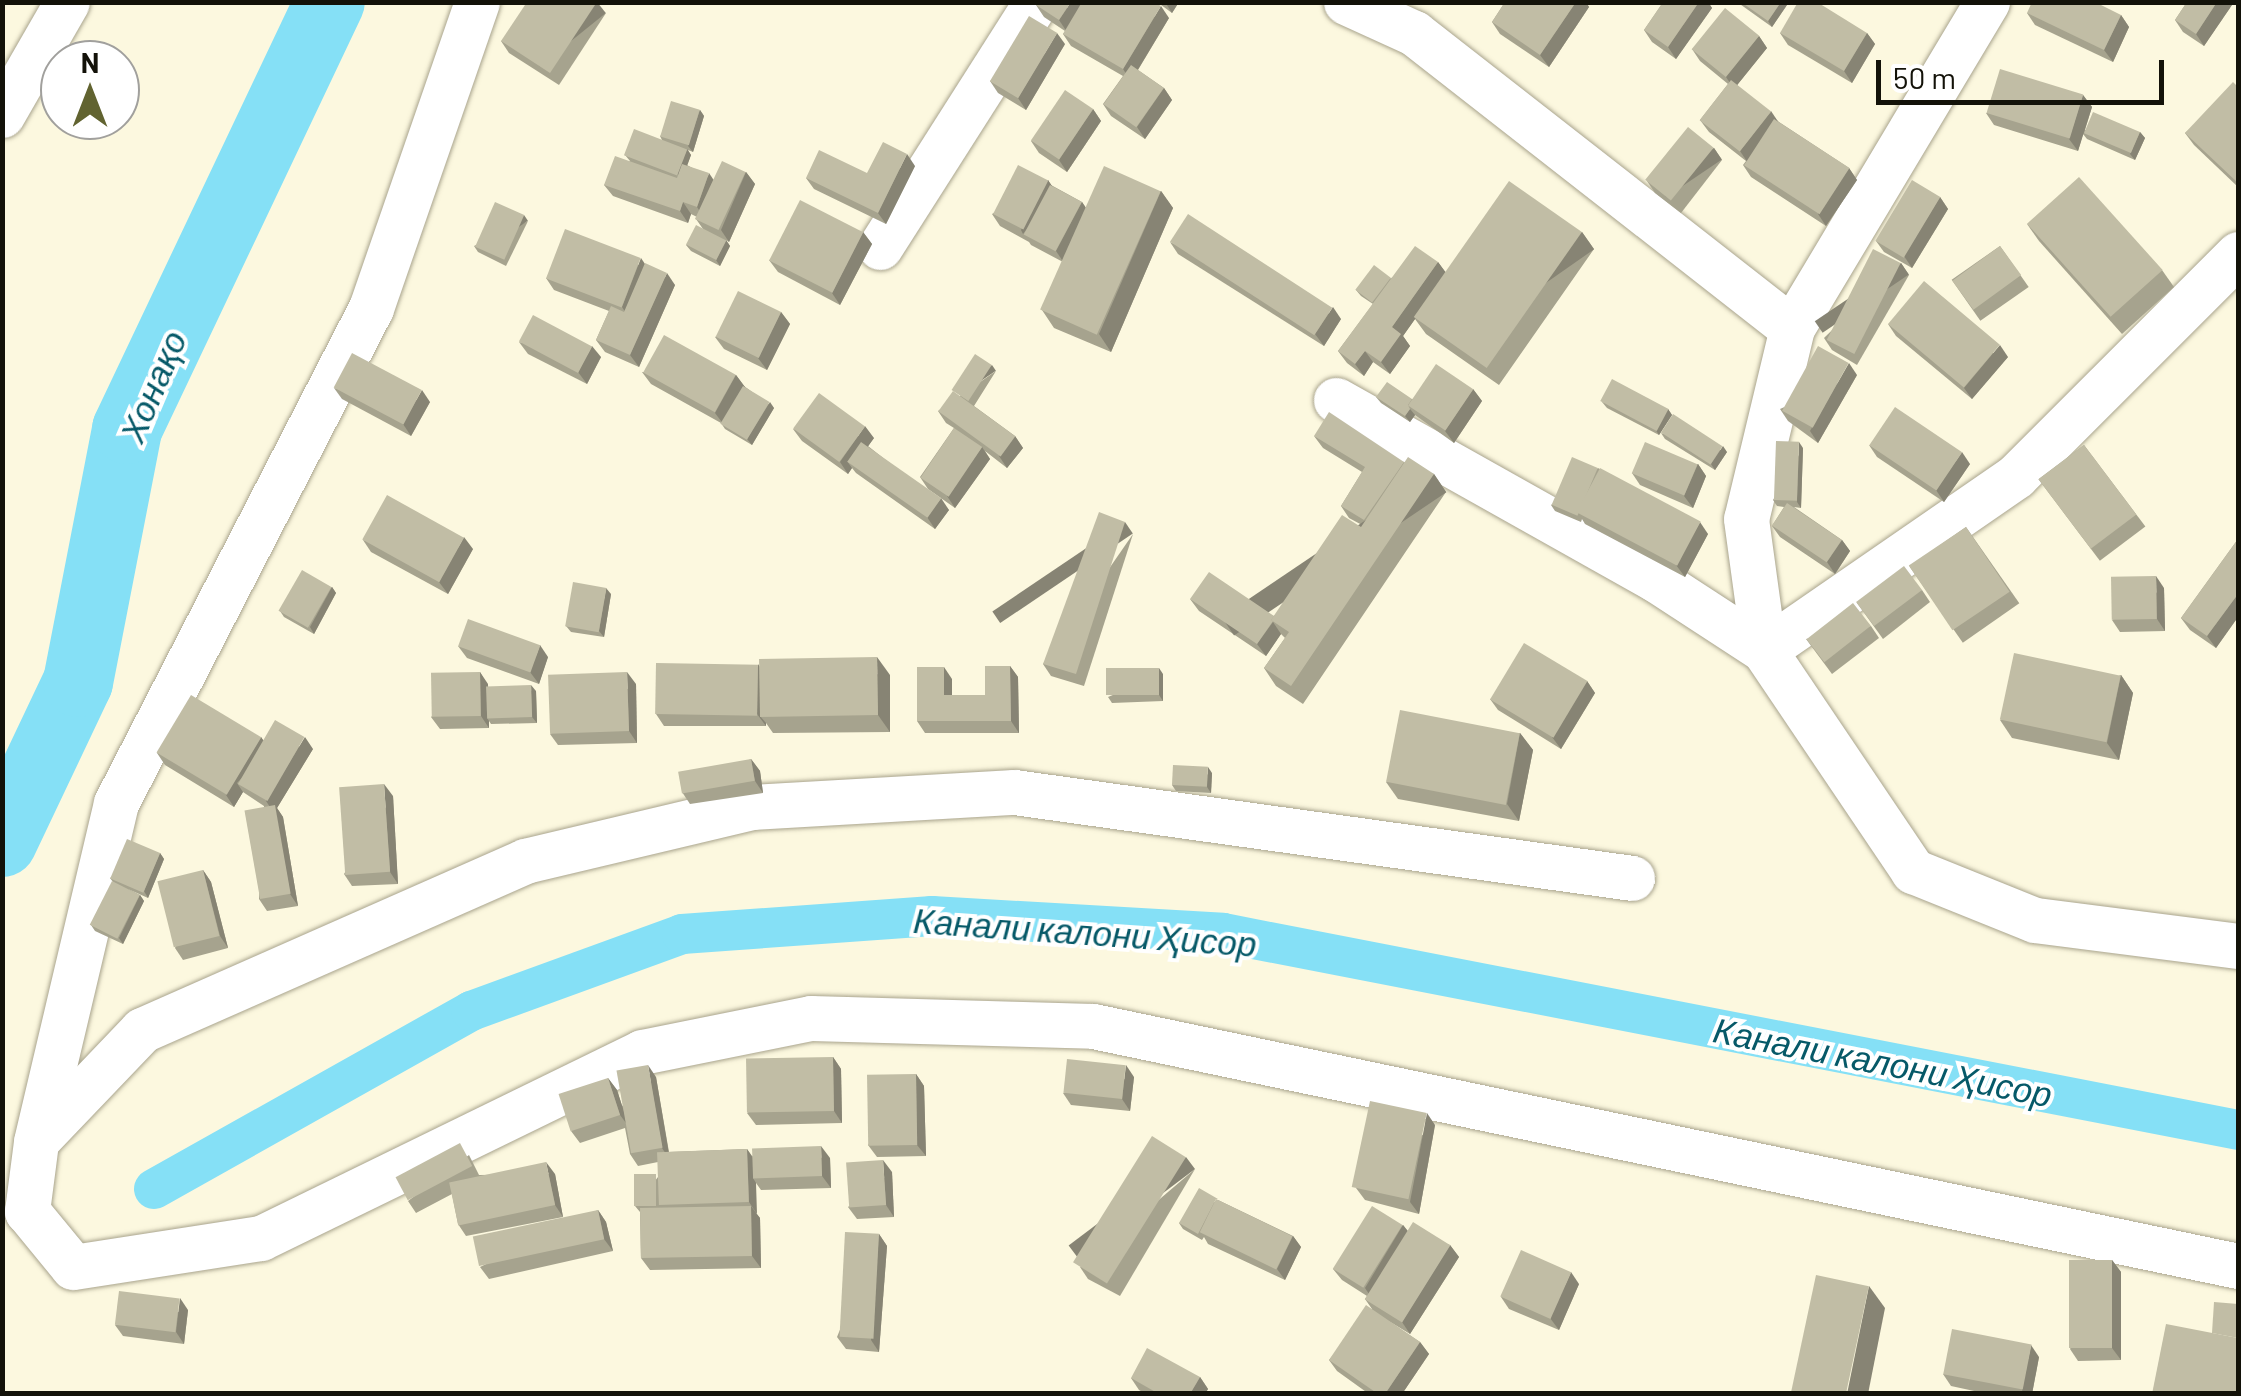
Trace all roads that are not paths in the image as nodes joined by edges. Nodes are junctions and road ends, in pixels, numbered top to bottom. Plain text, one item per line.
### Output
1 (67, 2) edge
2 (477, 2) edge
3 (1036, 2) edge
4 (1346, 2) edge
5 (1987, 2) edge
6 (1424, 18) edge
7 (2, 115) edge
8 (880, 247) dead end
9 (2238, 254) edge
10 (1792, 328) junction
11 (1336, 400) dead end
12 (1764, 650) junction
13 (1632, 878) dead end
14 (2238, 946) edge
15 (36, 1142) junction
16 (2238, 1266) edge

1 - 7 street
2 - 15 street
3 - 8 street
4 - 6 street
5 - 10 street
6 - 10 street
9 - 12 street
10 - 12 street
11 - 12 street
12 - 14 street
13 - 15 street
15 - 16 street

